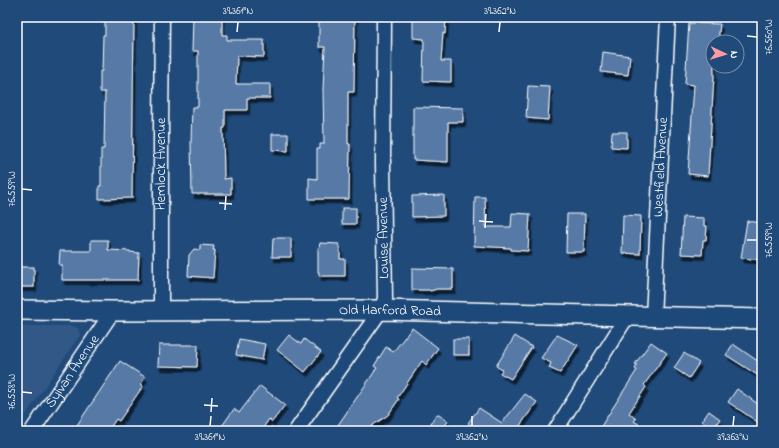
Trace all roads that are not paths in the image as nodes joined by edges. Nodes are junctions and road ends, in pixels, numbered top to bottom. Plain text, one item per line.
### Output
1 (162, 17) edge
2 (384, 17) edge
3 (668, 17) edge
4 (17, 310) edge
5 (381, 310) junction
6 (112, 311) junction
7 (161, 311) junction
8 (628, 315) junction
9 (653, 317) junction
10 (762, 319) edge
11 (32, 431) edge
12 (296, 431) edge
13 (555, 431) edge

1 - 7 street, Hemlock Avenue
2 - 5 street, Louise Avenue
3 - 9 street, Westfield Avenue
4 - 6 street, Old Harford Road
5 - 7 street, Old Harford Road
5 - 8 street, Old Harford Road
5 - 12 street, Louise Avenue
6 - 7 street, Old Harford Road
6 - 11 street, Sylvan Avenue
8 - 9 street, Old Harford Road
8 - 13 street
9 - 10 street, Old Harford Road

